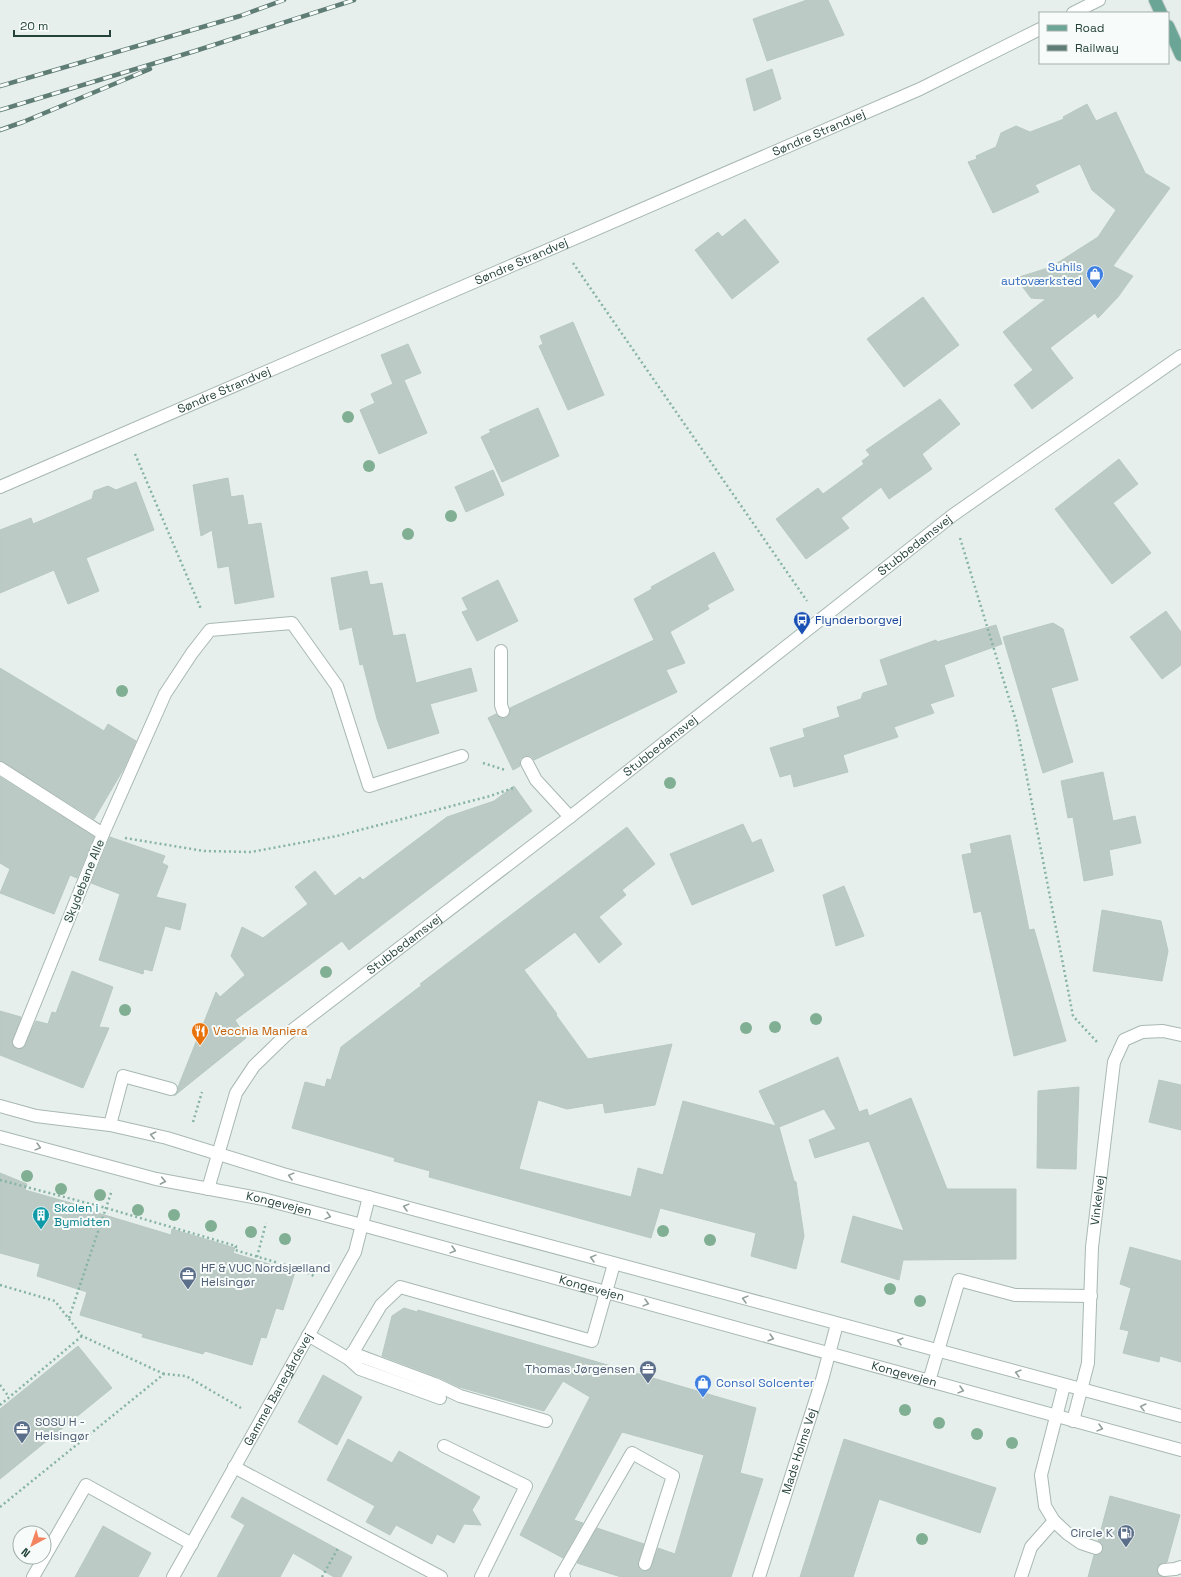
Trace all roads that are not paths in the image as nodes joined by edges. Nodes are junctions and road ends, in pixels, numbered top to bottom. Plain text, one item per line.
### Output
1 (1099, 0) edge
2 (1155, 0) edge
3 (1075, 12) edge
4 (1161, 12) edge
5 (1169, 28) edge
6 (1039, 30) edge
7 (1181, 55) edge
8 (1181, 356) edge
9 (0, 487) edge
10 (501, 651) dead end
11 (503, 711) dead end
12 (462, 756) road end
13 (527, 763) dead end
14 (0, 768) edge
15 (570, 817) junction
16 (103, 834) junction
17 (1181, 1035) edge
18 (19, 1042) dead end
19 (170, 1089) dead end
20 (0, 1106) edge
21 (110, 1125) junction
22 (0, 1137) edge
23 (217, 1154) junction
24 (208, 1189) junction
25 (369, 1197) junction
26 (362, 1225) junction
27 (614, 1264) junction
28 (606, 1292) junction
29 (1091, 1296) junction
30 (837, 1324) junction
31 (308, 1335) junction
32 (938, 1352) junction
33 (829, 1354) junction
34 (350, 1356) junction
35 (929, 1381) junction
36 (1064, 1386) junction
37 (1081, 1390) junction
38 (440, 1398) dead end
39 (1056, 1416) junction
40 (1181, 1416) edge
41 (1074, 1420) junction
42 (546, 1421) dead end
43 (444, 1446) dead end
44 (1181, 1450) edge
45 (234, 1467) junction
46 (1054, 1521) junction
47 (192, 1544) junction
48 (1096, 1548) dead end
49 (645, 1564) dead end
50 (1181, 1567) edge
51 (1164, 1570) dead end
52 (33, 1577) edge
53 (173, 1577) edge
54 (441, 1577) edge
55 (481, 1577) edge
56 (564, 1577) edge
57 (759, 1577) edge
58 (1021, 1577) edge

1 - 3 street
2 - 4 main road
5 - 7 main road
6 - 9 street, Søndre Strandvej
8 - 15 street, Stubbedamsvej
10 - 11 street
12 - 16 street
13 - 15 street
14 - 16 street, Skydebane Alle
15 - 23 street, Stubbedamsvej
16 - 18 street, Skydebane Alle
17 - 29 street, Vinkelvej
19 - 21 street
20 - 21 street
23 -> 21 street
22 -> 24 street, Kongevejen
23 - 24 street, Stubbedamsvej
25 -> 23 street
24 -> 26 street, Kongevejen
25 - 26 street, Gammel Banegårdsvej
27 -> 25 street
26 -> 28 street, Kongevejen
26 - 31 street, Gammel Banegårdsvej
27 - 28 street
30 -> 27 street
28 -> 33 street, Kongevejen
28 - 34 street
29 - 32 street
29 - 37 street, Vinkelvej
32 -> 30 street
30 - 33 street, Mads Holms Vej
31 - 34 street
31 - 45 street, Gammel Banegårdsvej
32 - 35 street
36 -> 32 street
33 - 35 street, Kongevejen
33 - 57 street, Mads Holms Vej
34 - 38 street
34 - 42 street
35 -> 39 street, Kongevejen
36 - 37 street
36 - 39 street
40 -> 37 street
37 - 41 street, Vinkelvej
39 - 41 street, Kongevejen
39 - 46 street
41 -> 44 street, Kongevejen
43 - 55 street
45 - 47 street, Gammel Banegårdsvej
45 - 54 street
46 - 48 street
46 - 58 street
47 - 52 street
47 - 53 street, Gammel Banegårdsvej
49 - 56 street
50 - 51 street

